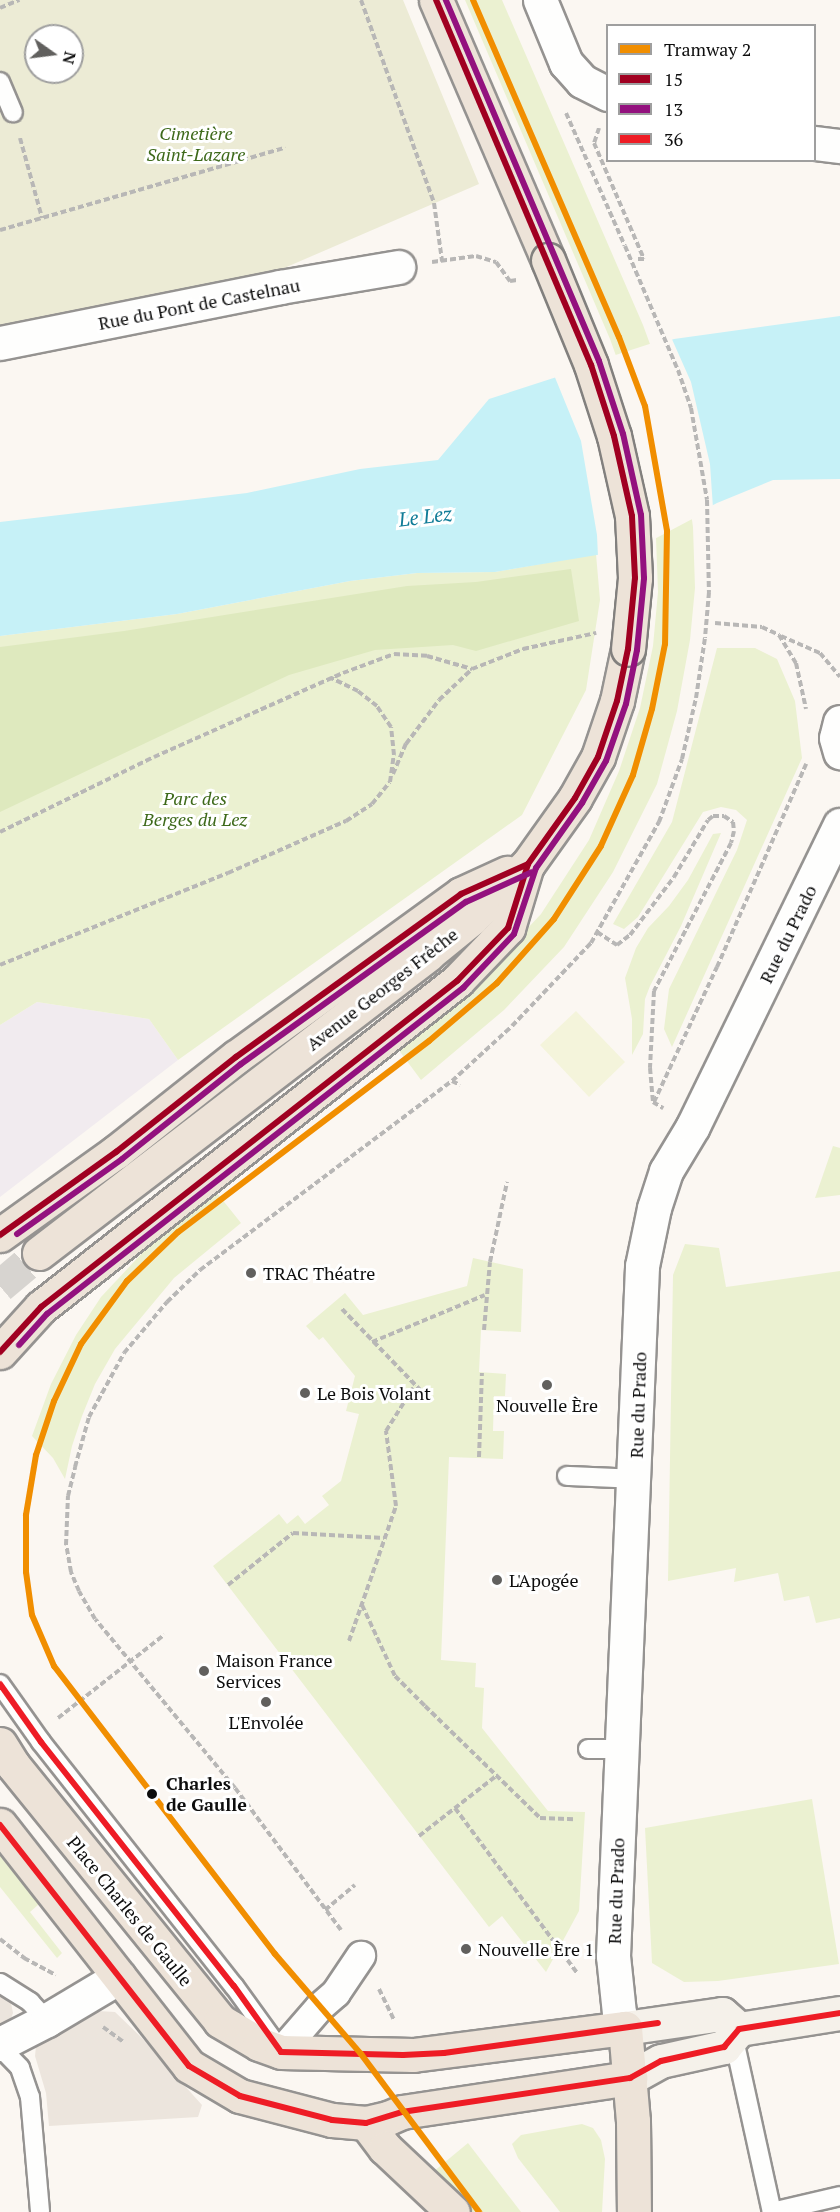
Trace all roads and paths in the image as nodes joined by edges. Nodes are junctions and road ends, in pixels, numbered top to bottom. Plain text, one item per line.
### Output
1 (19, 0) edge
2 (361, 0) edge
3 (436, 0) edge
4 (540, 0) edge
5 (0, 8) edge
6 (0, 82) edge
7 (563, 107) dead end
8 (604, 108) edge
9 (13, 111) joint
10 (816, 143) edge
11 (840, 146) edge
12 (285, 148) dead end
13 (42, 218) junction
14 (0, 230) edge
15 (637, 260) dead end
16 (442, 261) junction
17 (398, 267) joint
18 (516, 280) dead end
19 (0, 343) edge
20 (715, 623) dead end
21 (596, 633) dead end
22 (779, 635) junction
23 (472, 669) junction
24 (840, 677) edge
25 (331, 678) junction
26 (806, 713) dead end
27 (840, 722) edge
28 (825, 753) edge
29 (390, 782) junction
30 (840, 825) edge
31 (0, 832) edge
32 (528, 864) junction
33 (597, 932) junction
34 (0, 965) edge
35 (452, 1081) junction
36 (460, 1085) dead end
37 (653, 1102) junction
38 (693, 1126) junction
39 (507, 1182) dead end
40 (6, 1231) edge
41 (39, 1253) tunnel mouth
42 (485, 1295) junction
43 (342, 1309) dead end
44 (484, 1330) dead end
45 (372, 1342) junction
46 (0, 1352) edge
47 (482, 1373) dead end
48 (415, 1385) junction
49 (427, 1397) dead end
50 (479, 1457) dead end
51 (567, 1476) dead end
52 (635, 1479) junction
53 (384, 1538) junction
54 (228, 1585) dead end
55 (362, 1605) junction
56 (165, 1635) dead end
57 (349, 1641) dead end
58 (130, 1660) junction
59 (0, 1684) edge
60 (56, 1719) dead end
61 (0, 1744) edge
62 (588, 1749) dead end
63 (622, 1749) junction
64 (496, 1776) junction
65 (455, 1809) junction
66 (575, 1819) dead end
67 (0, 1825) edge
68 (419, 1836) dead end
69 (355, 1885) dead end
70 (326, 1910) junction
71 (0, 1939) edge
72 (361, 1956) junction
73 (577, 1973) dead end
74 (119, 1977) junction
75 (65, 1980) dead end
76 (0, 1983) edge
77 (840, 2013) edge
78 (47, 2020) junction
79 (625, 2028) junction
80 (736, 2032) junction
81 (0, 2045) edge
82 (281, 2052) junction
83 (413, 2055) junction
84 (630, 2078) junction
85 (366, 2123) junction
86 (840, 2196) edge
87 (40, 2212) edge
88 (453, 2212) edge
89 (634, 2212) edge

1 - 5 path
2 - 16 path
3 - 32 main road, Avenue Georges Frêche, bridge
4 - 8 street
6 - 9 lane
7 - 33 path, bridge
8 - 15 path
9 - 13 path
10 - 11 street
12 - 13 path
13 - 14 path
16 - 17 path
16 - 18 path
17 - 19 street, Rue du Pont de Castelnau
20 - 22 path
21 - 23 path
22 - 24 path
22 - 26 path
23 - 25 path
23 - 29 path
25 - 29 path
25 - 31 path
27 - 28 street
28 - 37 path
29 - 34 path
30 - 38 street, Rue du Prado
32 - 40 main road
32 - 41 main road, Avenue Georges Frêche
32 - 46 main road
33 - 35 path
33 - 37 path
35 - 36 path
35 - 58 path
37 - 38 path
38 - 52 street, Rue du Prado
39 - 42 path
42 - 44 path
42 - 45 path
43 - 45 path
45 - 48 path
47 - 50 path
48 - 49 path
48 - 53 path
51 - 52 lane
52 - 63 street, Rue du Prado
53 - 54 path
53 - 55 path
55 - 57 path
55 - 64 path
56 - 58 path
58 - 60 path
58 - 70 path
59 - 82 lane
61 - 82 main road, Place Charles de Gaulle
62 - 63 lane
63 - 79 street, Rue du Prado
64 - 65 path
64 - 66 path
65 - 68 path
65 - 73 path
67 - 74 main road
69 - 70 path
70 - 72 path
71 - 75 path
72 - 82 street
72 - 83 path
74 - 78 street
74 - 85 main road
76 - 78 lane
77 - 80 main road
78 - 81 street
79 - 80 main road
79 - 83 main road, Place Charles de Gaulle
79 - 84 main road
80 - 84 main road
80 - 86 lane
81 - 87 lane
82 - 83 main road, Place Charles de Gaulle
84 - 85 main road
84 - 89 main road
85 - 88 main road

